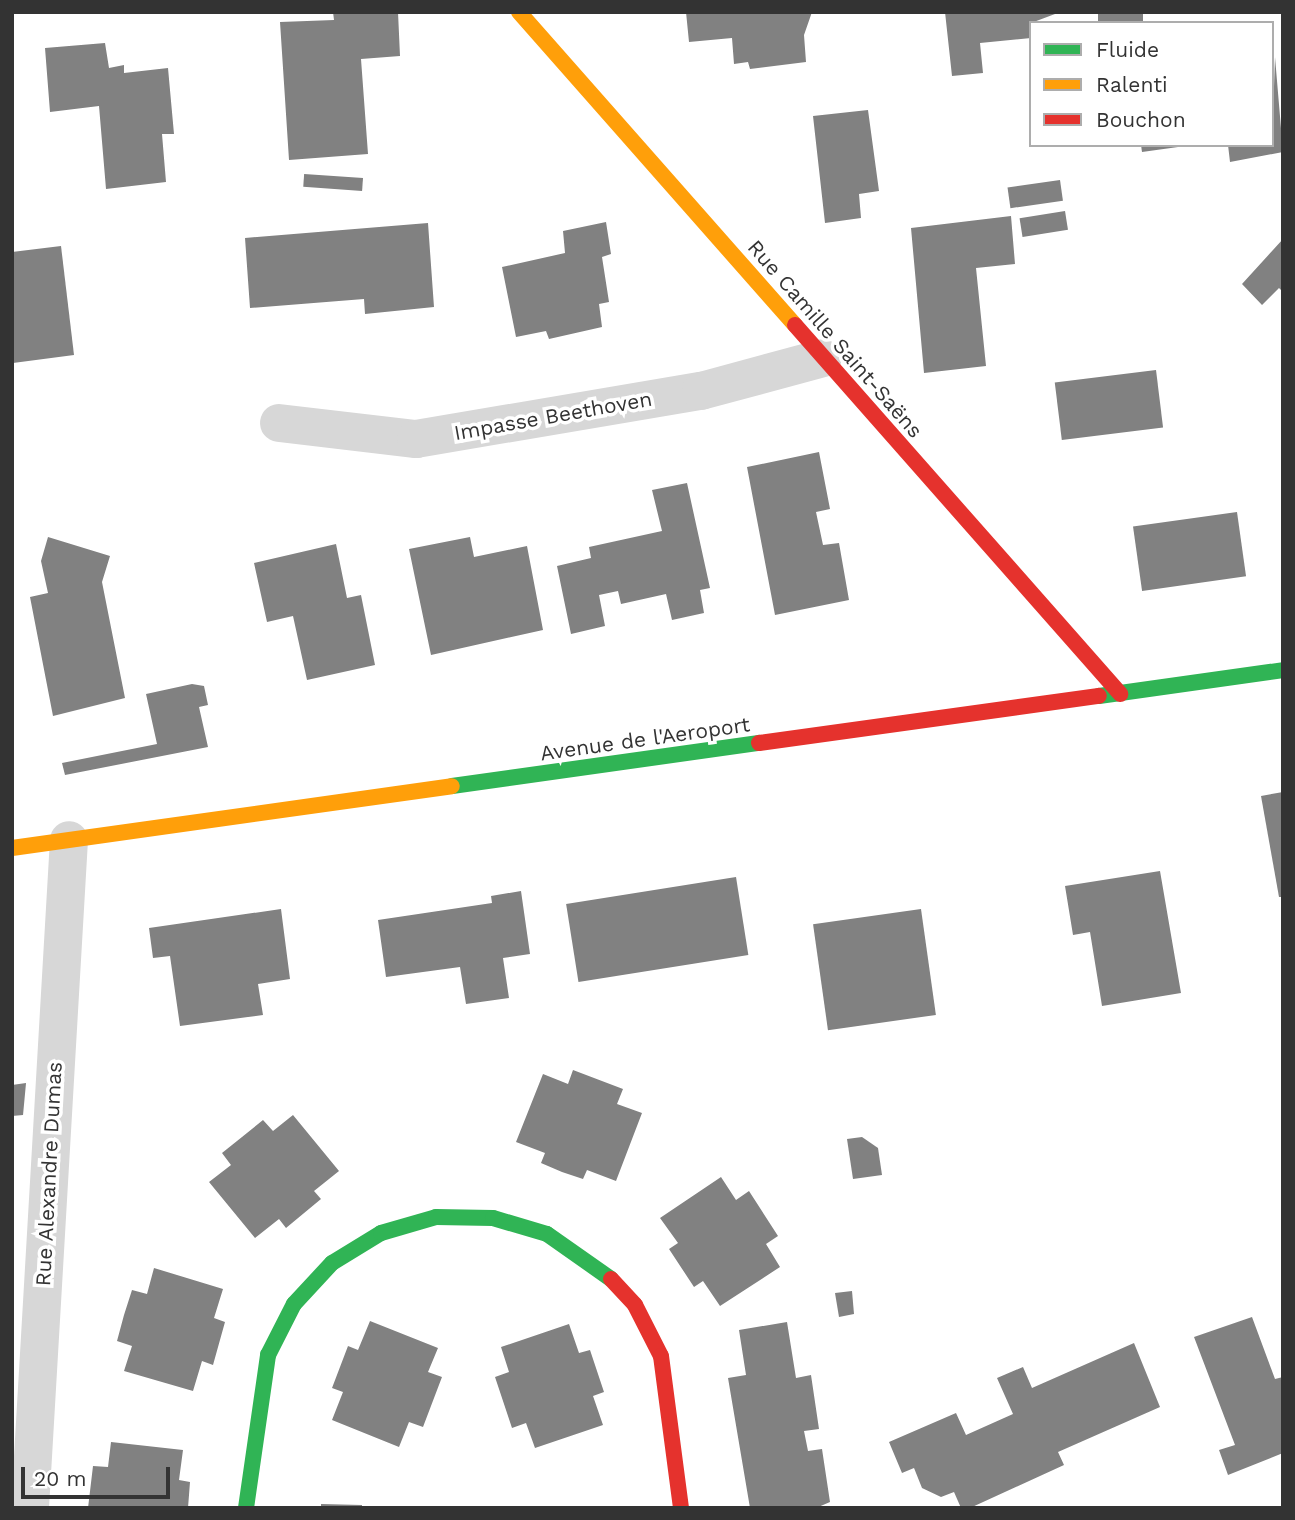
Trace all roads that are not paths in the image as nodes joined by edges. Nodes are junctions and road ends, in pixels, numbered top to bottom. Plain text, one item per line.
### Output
1 (519, 12) edge
2 (823, 358) junction
3 (279, 423) dead end
4 (1283, 670) edge
5 (1120, 694) junction
6 (69, 840) junction
7 (12, 848) edge
8 (30, 1508) edge
9 (246, 1508) edge
10 (681, 1508) edge

1 - 2 street, Rue Camille Saint-Saëns
2 - 3 street, Impasse Beethoven
2 - 5 street, Rue Camille Saint-Saëns
4 - 5 street, Avenue de l'Aeroport
5 - 6 street, Avenue de l'Aeroport
6 - 7 street, Avenue de l'Aeroport
6 - 8 street, Rue Alexandre Dumas
9 - 10 street

